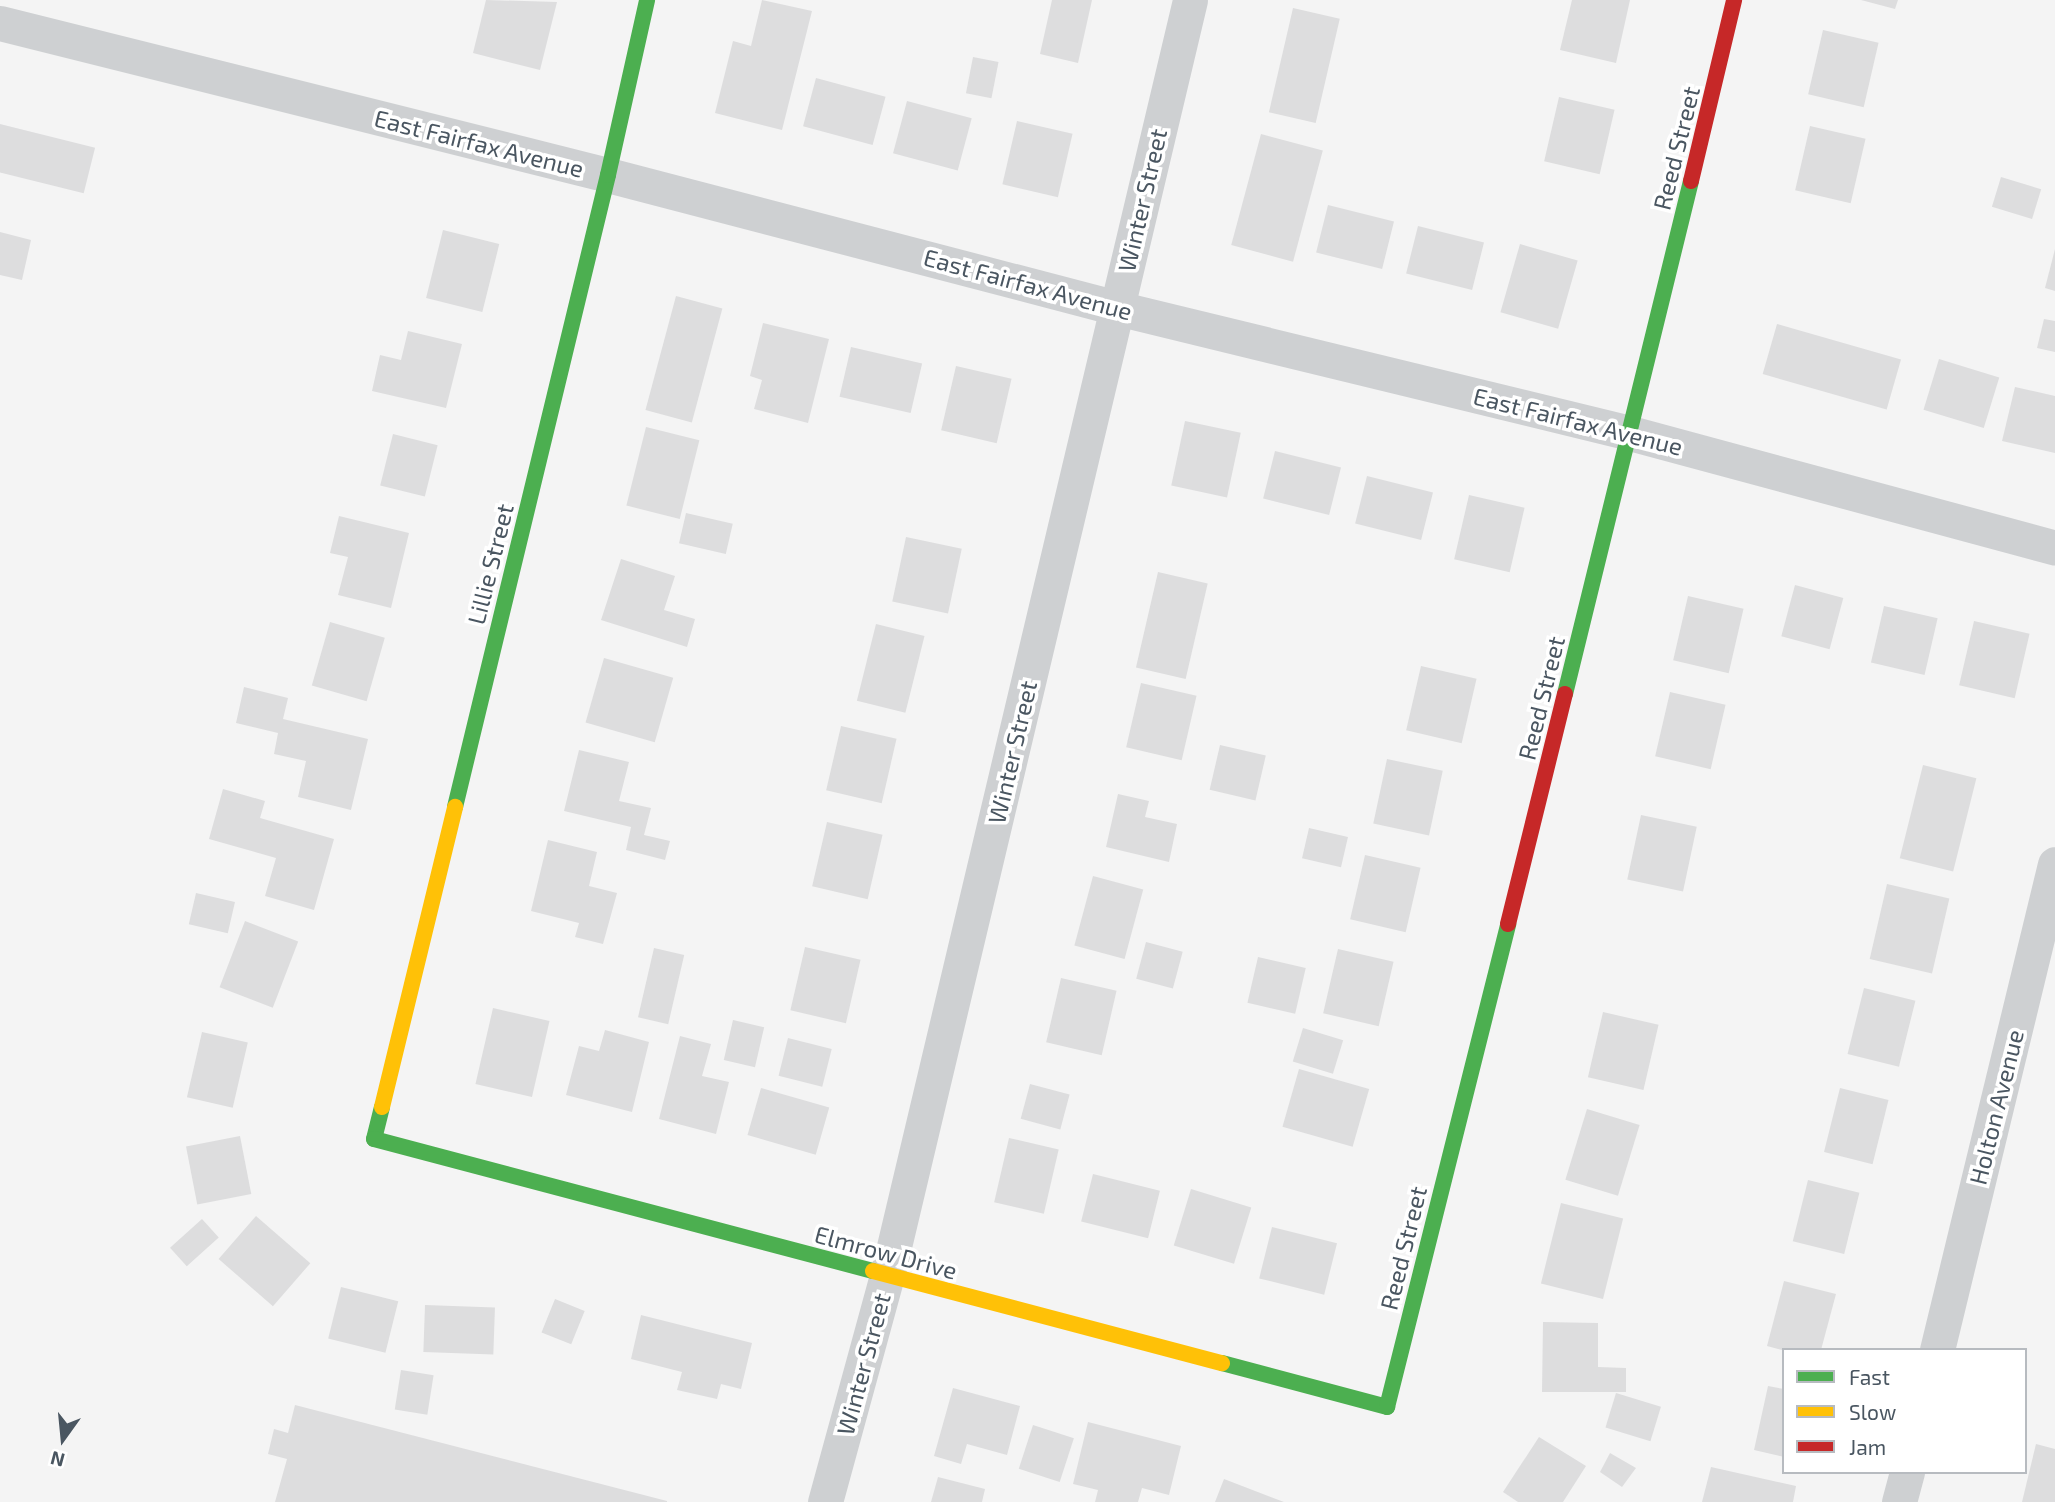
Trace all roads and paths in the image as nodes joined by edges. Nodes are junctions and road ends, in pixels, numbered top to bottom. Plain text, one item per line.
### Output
1 (647, 0) edge
2 (1190, 0) edge
3 (1734, 0) edge
4 (0, 23) edge
5 (608, 175) junction
6 (1117, 308) junction
7 (1630, 433) junction
8 (2055, 548) edge
9 (2055, 864) edge
10 (374, 1139) joint
11 (887, 1276) junction
12 (1937, 1348) edge
13 (1387, 1407) joint
14 (1906, 1474) edge
15 (825, 1502) edge
16 (1899, 1502) edge

1 - 5 street, Lillie Street
2 - 6 street, Winter Street
3 - 7 street, Reed Street
4 - 5 street, East Fairfax Avenue
5 - 6 street, East Fairfax Avenue
5 - 10 street, Lillie Street
6 - 7 street, East Fairfax Avenue
6 - 11 street, Winter Street
7 - 8 street, East Fairfax Avenue
7 - 13 street, Reed Street
9 - 12 street, Holton Avenue
10 - 11 street, Elmrow Drive
11 - 13 street, Elmrow Drive
11 - 15 street, Winter Street
14 - 16 street

